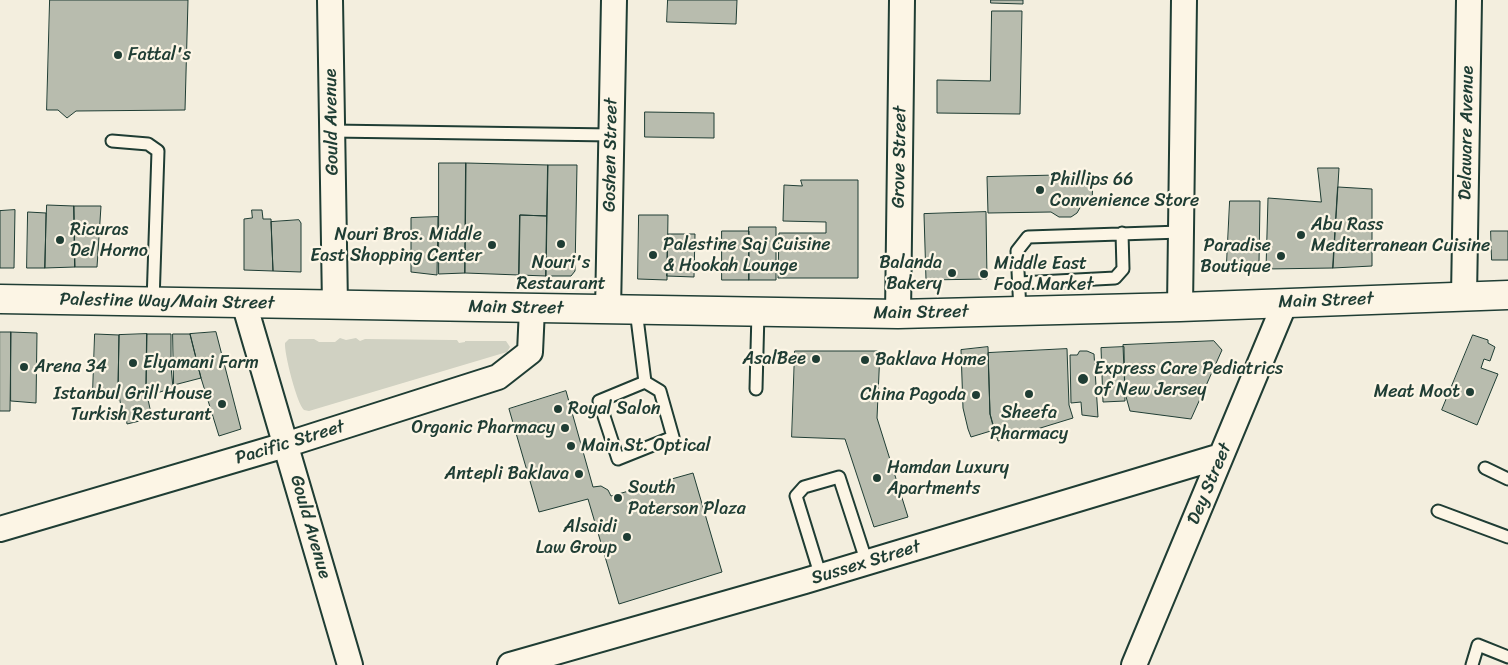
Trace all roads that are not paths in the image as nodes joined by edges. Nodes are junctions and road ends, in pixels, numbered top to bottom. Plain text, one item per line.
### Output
1 (330, 0) edge
2 (614, 0) edge
3 (902, 0) edge
4 (1184, 0) edge
5 (1469, 0) edge
6 (332, 131) junction
7 (612, 135) junction
8 (112, 141) dead end
9 (1181, 232) junction
10 (1122, 233) junction
11 (1019, 284) junction
12 (1508, 295) edge
13 (1464, 296) junction
14 (0, 299) edge
15 (153, 302) junction
16 (244, 303) junction
17 (1285, 303) junction
18 (334, 305) junction
19 (1180, 307) junction
20 (532, 308) junction
21 (608, 310) junction
22 (636, 310) junction
23 (1020, 311) junction
24 (758, 312) junction
25 (898, 314) junction
26 (645, 382) junction
27 (756, 389) dead end
28 (286, 445) junction
29 (1221, 456) junction
30 (1485, 468) dead end
31 (1508, 479) edge
32 (1438, 511) dead end
33 (0, 529) edge
34 (1508, 537) edge
35 (867, 563) junction
36 (821, 577) junction
37 (1508, 657) edge
38 (350, 665) edge
39 (510, 665) edge
40 (1134, 665) edge
41 (1472, 665) edge

1 - 6 street, Gould Avenue
2 - 7 street, Goshen Street
3 - 25 street, Grove Street
4 - 9 street
5 - 13 street, Delaware Avenue
6 - 7 lane
6 - 18 street, Gould Avenue
7 - 21 street, Goshen Street
8 - 15 lane
9 - 10 lane
9 - 19 street
10 - 11 lane
10 - 11 lane
11 - 23 lane
12 - 13 main road, Main Street
13 - 17 main road, Main Street
14 - 15 main road, Palestine Way/Main Street
15 - 16 main road, Palestine Way/Main Street
16 - 18 main road, Palestine Way/Main Street
16 - 28 street, Gould Avenue
17 - 19 main road, Main Street
17 - 29 street, Dey Street
18 - 20 main road, Main Street
19 - 23 main road, Main Street
20 - 21 main road, Main Street
20 - 28 street, Pacific Street
21 - 22 main road, Main Street
22 - 24 main road, Main Street
22 - 26 lane
23 - 25 main road, Main Street
24 - 25 main road, Main Street
24 - 27 lane
26 - 26 lane
28 - 33 street, Pacific Street
28 - 38 street, Gould Avenue
29 - 35 street, Sussex Street
29 - 40 street, Dey Street
30 - 31 lane
32 - 34 lane
35 - 36 street, Sussex Street
35 - 36 lane
36 - 39 street, Sussex Street
37 - 41 lane

